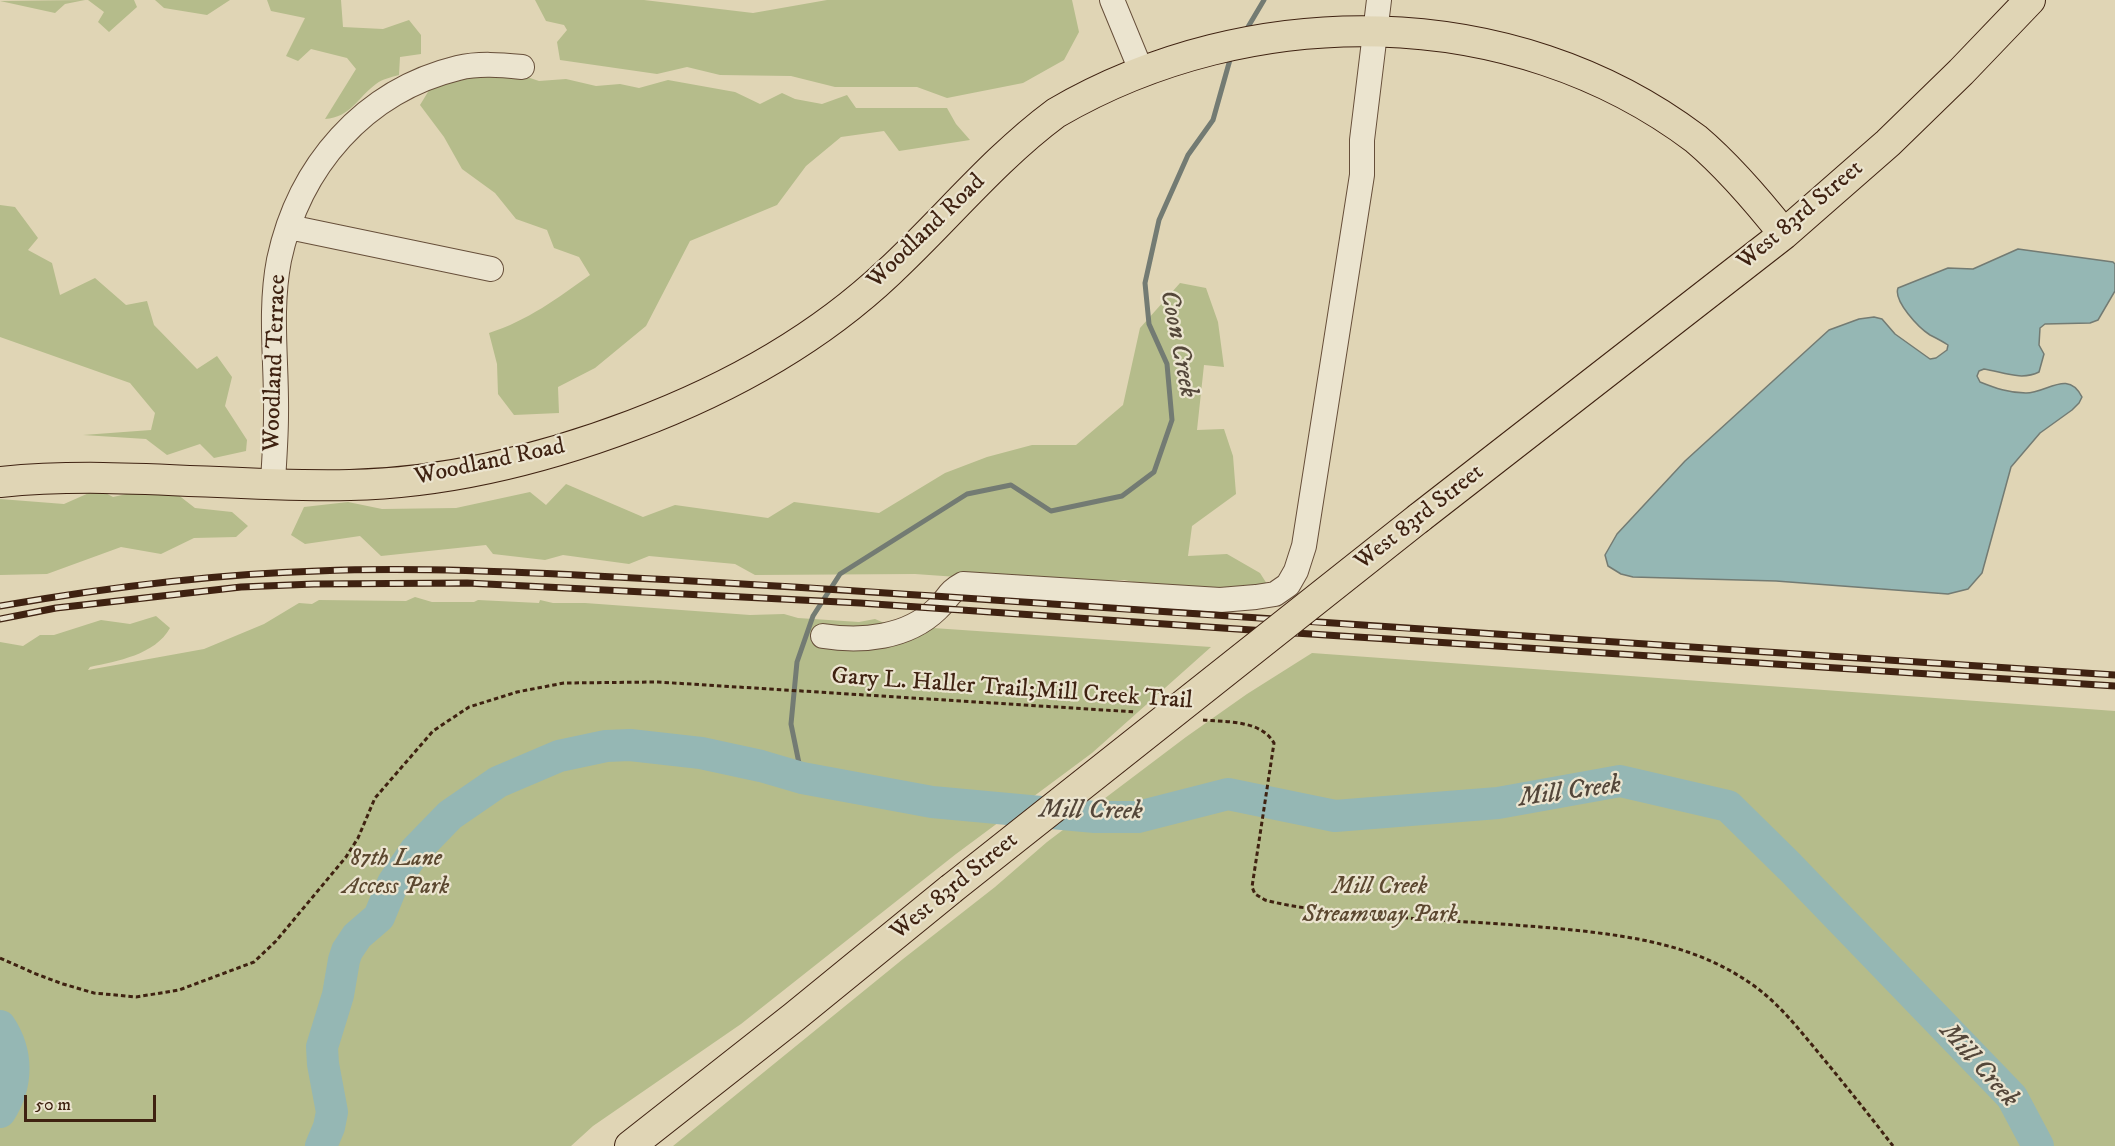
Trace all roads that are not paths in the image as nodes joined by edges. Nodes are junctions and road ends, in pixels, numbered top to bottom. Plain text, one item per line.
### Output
1 (1112, 0) edge
2 (2030, 0) edge
3 (1378, 7) edge
4 (1138, 63) junction
5 (522, 67) dead end
6 (289, 227) junction
7 (1784, 234) junction
8 (491, 270) dead end
9 (0, 482) edge
10 (273, 483) junction
11 (823, 636) dead end
12 (630, 1146) edge

1 - 4 street
2 - 7 main road, West 83rd Street
3 - 4 main road, Woodland Road
3 - 7 main road, Woodland Road
3 - 11 street
4 - 10 main road, Woodland Road
5 - 6 street, Woodland Terrace
6 - 8 street
6 - 10 street, Woodland Terrace
7 - 12 main road, West 83rd Street, bridge
9 - 10 main road, Woodland Road

